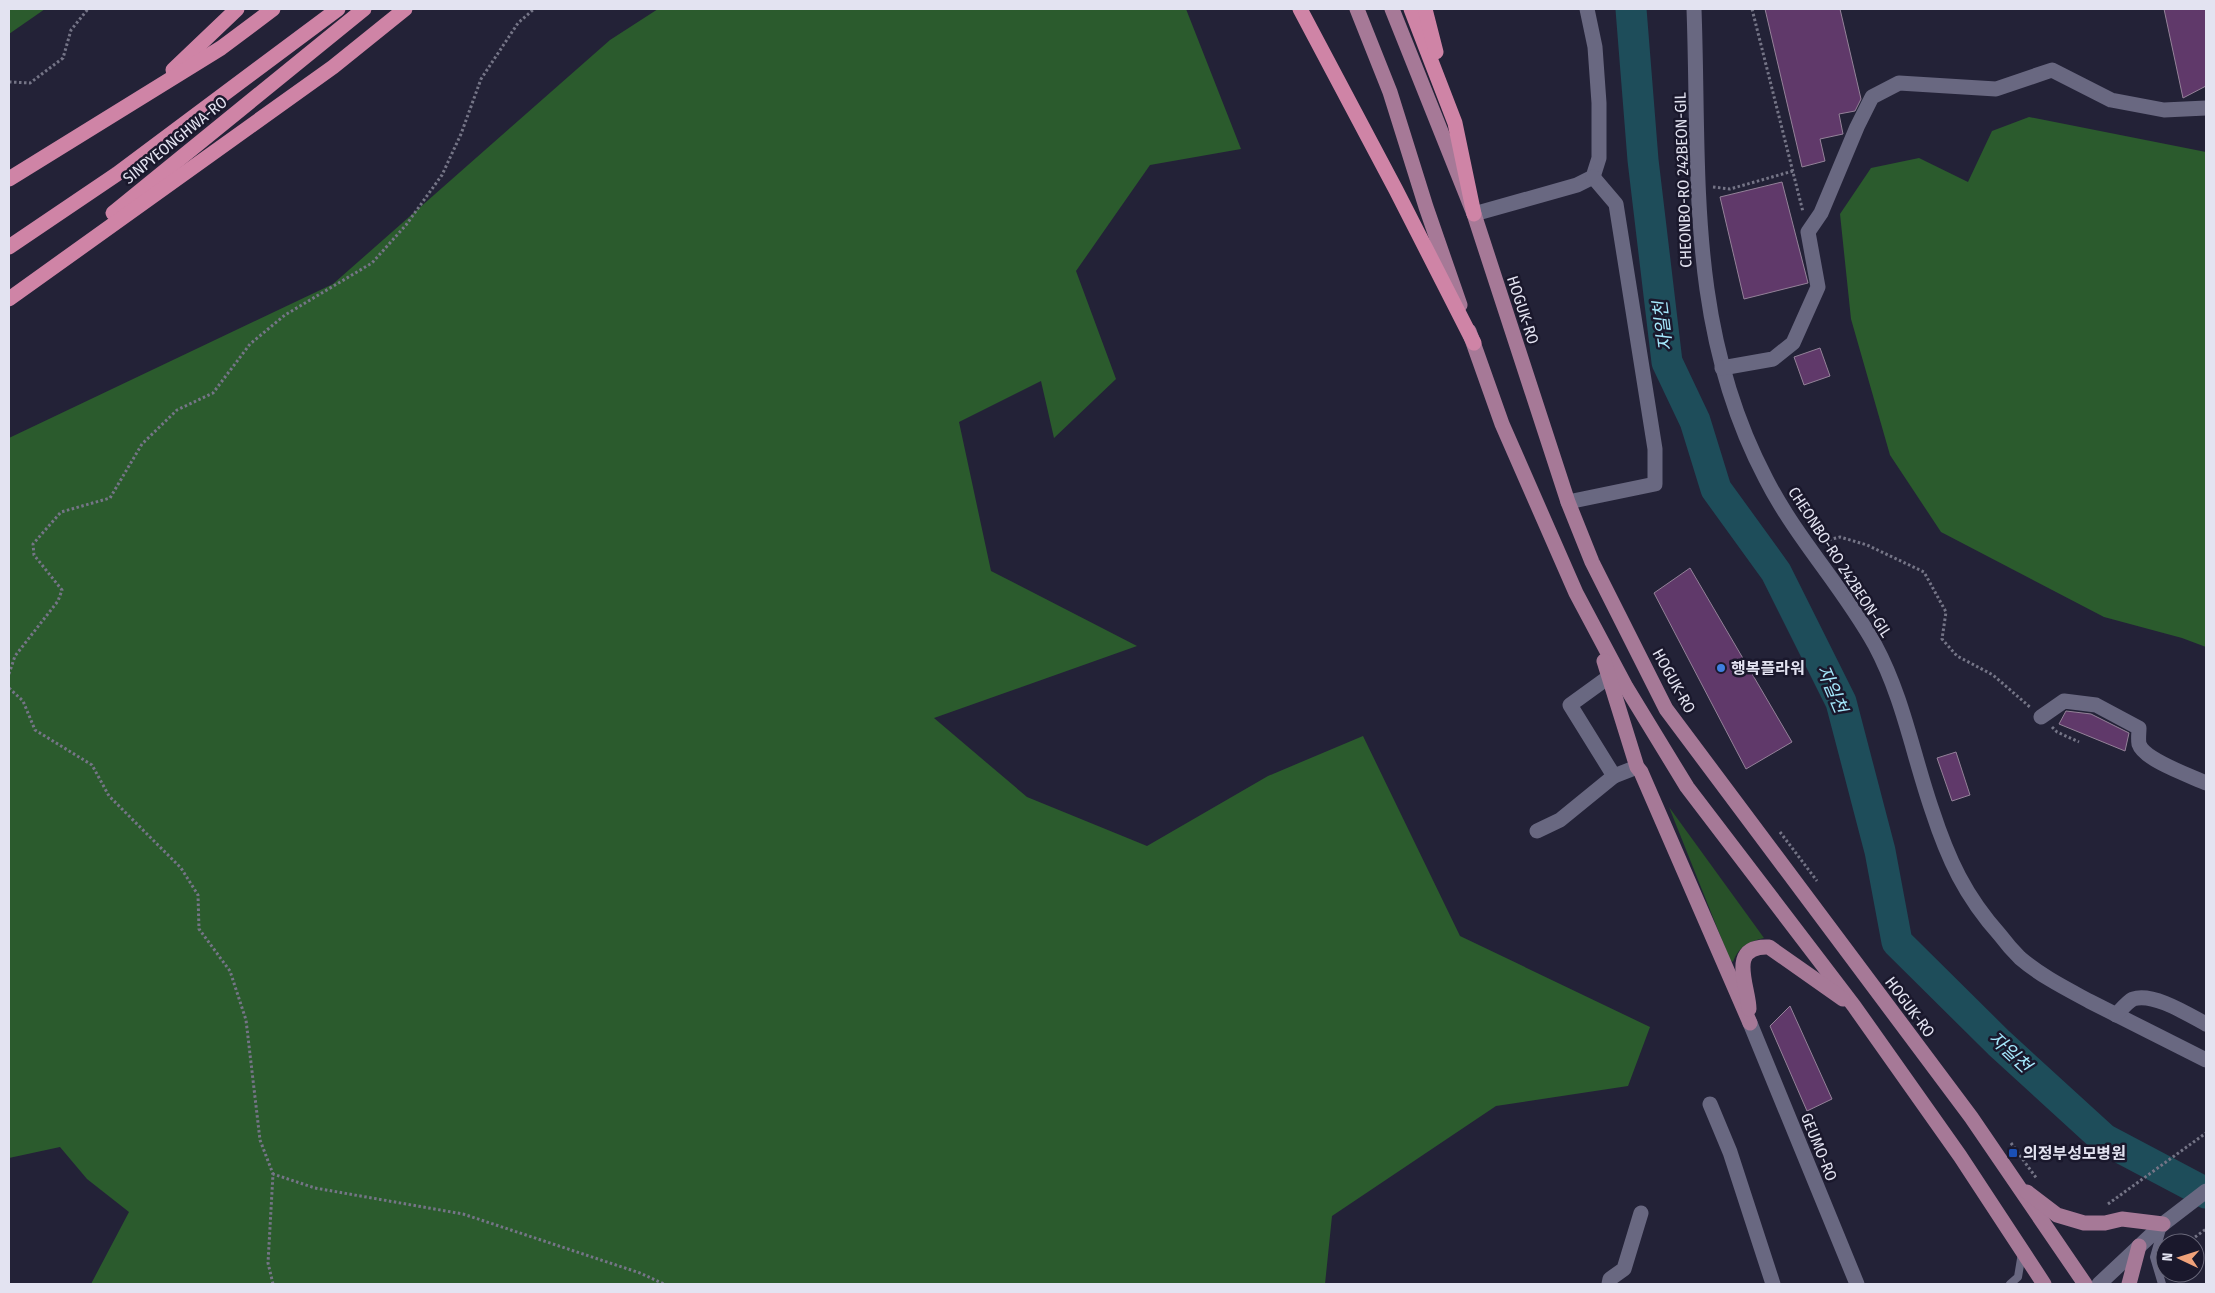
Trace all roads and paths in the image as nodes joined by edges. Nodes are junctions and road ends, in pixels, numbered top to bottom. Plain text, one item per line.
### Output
1 (88, 9) edge
2 (237, 9) edge
3 (273, 9) edge
4 (338, 9) edge
5 (364, 9) edge
6 (405, 9) edge
7 (534, 9) edge
8 (1300, 9) edge
9 (1357, 9) edge
10 (1392, 9) edge
11 (1411, 9) edge
12 (1425, 9) edge
13 (1587, 9) edge
14 (1694, 9) edge
15 (1752, 9) edge
16 (9, 82) edge
17 (151, 92) junction
18 (2206, 108) edge
19 (1454, 123) junction
20 (1793, 171) junction
21 (1593, 177) junction
22 (9, 179) edge
23 (1697, 185) junction
24 (1474, 214) junction
25 (1808, 232) junction
26 (9, 246) edge
27 (9, 298) edge
28 (1474, 343) junction
29 (1722, 368) junction
30 (1568, 502) junction
31 (1807, 546) junction
32 (1576, 593) junction
33 (9, 674) edge
34 (1610, 676) junction
35 (9, 688) edge
36 (2041, 717) junction
37 (2079, 742) dead end
38 (1637, 767) junction
39 (1614, 776) junction
40 (2206, 783) edge
41 (1537, 831) dead end
42 (1854, 1006) junction
43 (2116, 1015) junction
44 (1750, 1023) junction
45 (2206, 1024) edge
46 (2206, 1060) edge
47 (1710, 1104) dead end
48 (2205, 1134) edge
49 (272, 1174) junction
50 (2010, 1174) junction
51 (2206, 1191) edge
52 (2113, 1203) dead end
53 (1641, 1213) dead end
54 (2163, 1224) junction
55 (2139, 1246) junction
56 (2022, 1251) junction
57 (273, 1284) edge
58 (664, 1284) edge
59 (1609, 1284) edge
60 (1773, 1284) edge
61 (1857, 1284) edge
62 (2010, 1284) edge
63 (2044, 1284) edge
64 (2085, 1284) edge
65 (2099, 1284) edge
66 (2129, 1284) edge
67 (2162, 1284) edge

1 - 16 path
2 - 17 highway
3 - 17 highway
4 - 26 highway, SINPYEONGHWA-RO
5 - 27 highway, SINPYEONGHWA-RO
6 - 27 highway
7 - 33 path
8 - 28 highway
9 - 28 main road
10 - 24 main road, HOGUK-RO
11 - 19 highway
12 - 19 highway
13 - 21 street
14 - 23 street, CHEONBO-RO 242BEON-GIL
15 - 20 path
17 - 22 highway
18 - 25 street
19 - 24 highway
20 - 23 path
20 - 25 path
21 - 24 street
21 - 30 street
23 - 29 street, CHEONBO-RO 242BEON-GIL
24 - 30 main road, HOGUK-RO
25 - 29 street
28 - 32 main road
29 - 31 street, CHEONBO-RO 242BEON-GIL
30 - 50 main road, HOGUK-RO
31 - 36 path
31 - 43 street, CHEONBO-RO 242BEON-GIL
32 - 34 main road
32 - 42 main road
34 - 38 main road
34 - 39 street
35 - 49 path
36 - 37 path
36 - 40 street
38 - 39 street
38 - 44 main road
39 - 41 street
42 - 44 main road
42 - 56 main road
43 - 45 street
43 - 46 street, CHEONBO-RO 242BEON-GIL
44 - 61 street, GEUMO-RO
47 - 60 street
48 - 52 path
49 - 57 path
49 - 58 path
50 - 54 main road
50 - 64 main road, HOGUK-RO
51 - 54 street
53 - 59 street
54 - 55 street
54 - 67 lane
55 - 65 street
55 - 66 main road
56 - 62 lane
56 - 63 main road

